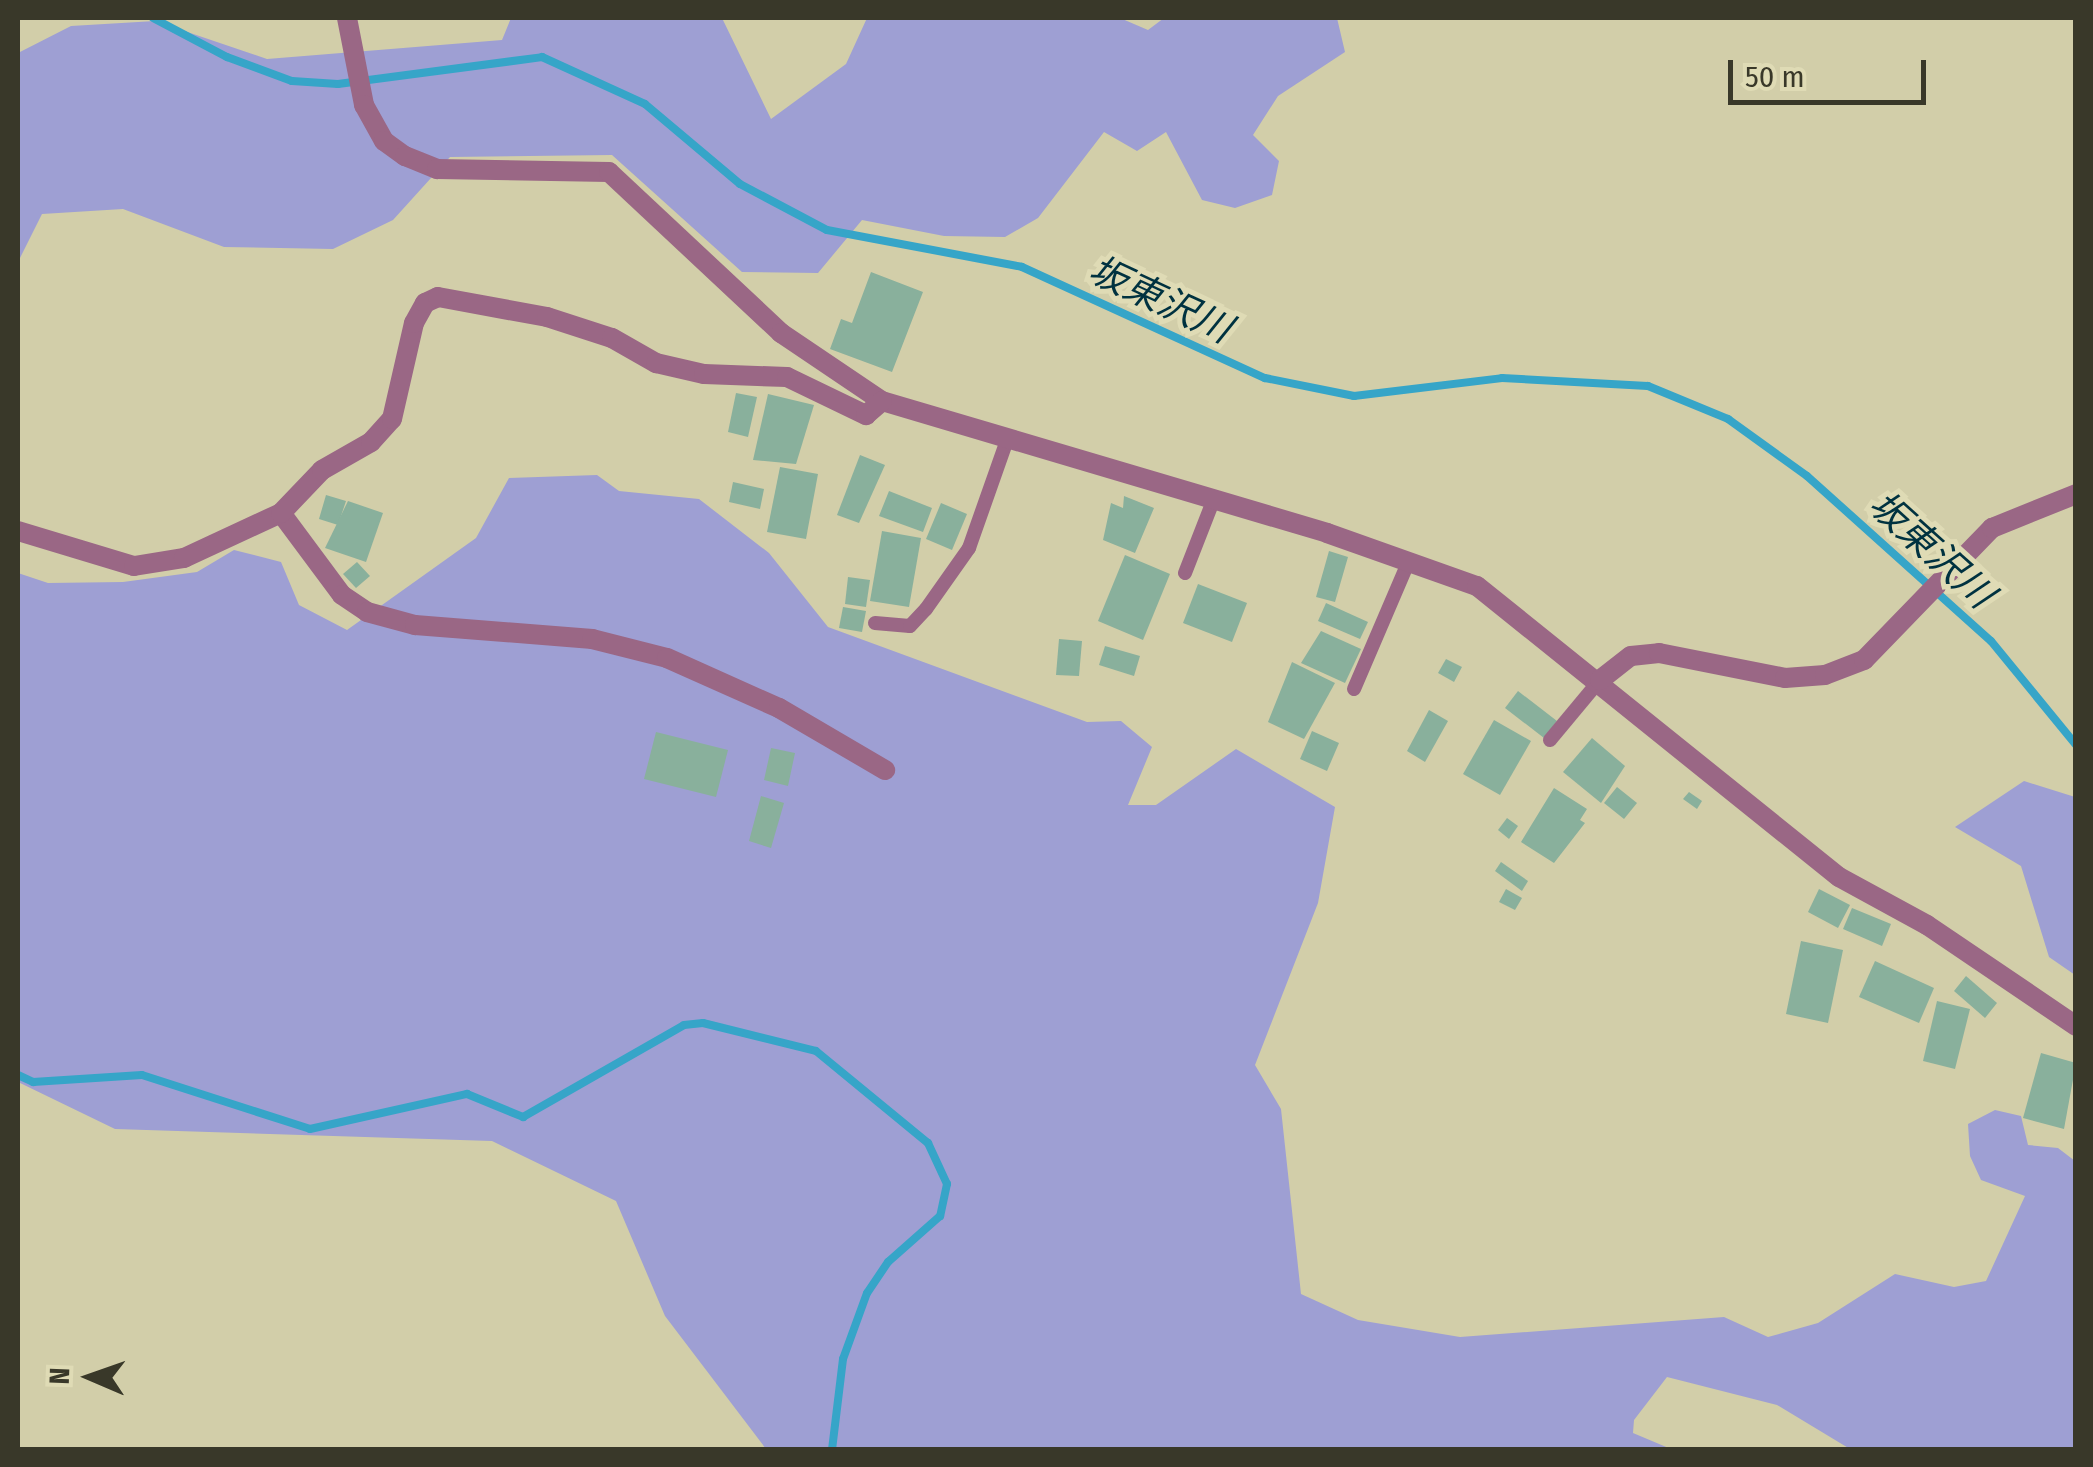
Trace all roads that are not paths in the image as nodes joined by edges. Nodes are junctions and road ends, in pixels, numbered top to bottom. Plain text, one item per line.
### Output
1 (347, 18) edge
2 (882, 401) junction
3 (1007, 440) junction
4 (2076, 494) edge
5 (1213, 501) junction
6 (281, 513) junction
7 (18, 531) edge
8 (1408, 563) junction
9 (1185, 573) dead end
10 (875, 623) dead end
11 (1600, 680) junction
12 (1354, 689) dead end
13 (1550, 740) dead end
14 (885, 770) dead end
15 (2076, 1026) edge

1 - 2 street
2 - 3 street
2 - 6 street
3 - 5 street
3 - 10 lane
4 - 11 street
5 - 8 street
5 - 9 lane
6 - 7 street
6 - 14 street
8 - 11 street
8 - 12 lane
11 - 13 lane
11 - 15 street

